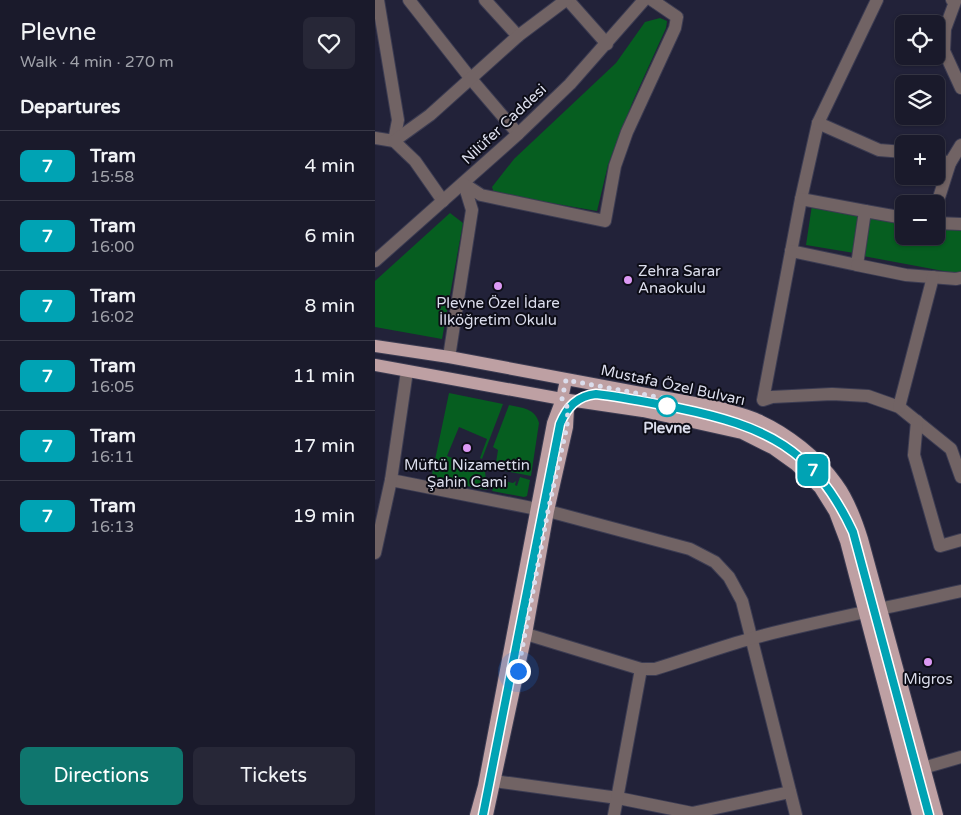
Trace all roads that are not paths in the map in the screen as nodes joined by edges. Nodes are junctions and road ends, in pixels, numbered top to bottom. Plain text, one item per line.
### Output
1 (378, 0) edge
2 (409, 0) edge
3 (485, 0) edge
4 (567, 0) edge
5 (644, 0) edge
6 (652, 0) edge
7 (877, 0) edge
8 (952, 0) edge
9 (518, 36) junction
10 (607, 44) junction
11 (471, 79) junction
12 (961, 88) edge
13 (818, 123) junction
14 (518, 134) junction
15 (375, 138) edge
16 (395, 141) junction
17 (961, 145) edge
18 (895, 151) edge
19 (945, 162) edge
20 (950, 163) junction
21 (464, 184) junction
22 (940, 195) edge
23 (801, 200) junction
24 (443, 201) junction
25 (865, 211) junction
26 (895, 216) edge
27 (945, 223) edge
28 (961, 224) edge
29 (791, 251) junction
30 (375, 262) edge
31 (857, 265) junction
32 (933, 277) junction
33 (961, 278) edge
34 (375, 346) edge
35 (449, 357) junction
36 (375, 365) edge
37 (407, 371) junction
38 (566, 380) junction
39 (562, 399) junction
40 (763, 400) junction
41 (899, 407) junction
42 (757, 419) junction
43 (917, 421) junction
44 (961, 477) edge
45 (391, 480) junction
46 (543, 510) junction
47 (961, 540) edge
48 (375, 554) edge
49 (961, 591) edge
50 (881, 610) junction
51 (865, 612) junction
52 (526, 634) junction
53 (752, 638) junction
54 (641, 669) junction
55 (961, 757) edge
56 (923, 768) junction
57 (494, 780) junction
58 (790, 792) junction
59 (618, 798) junction
60 (669, 812) edge
61 (477, 815) edge
62 (487, 815) edge
63 (614, 815) edge
64 (796, 815) edge
65 (918, 815) edge
66 (937, 815) edge

1 - 16 street
2 - 11 street
3 - 9 street
4 - 9 street
4 - 10 street
5 - 10 street, Nilüfer Caddesi
6 - 21 street
7 - 13 street
8 - 12 street
9 - 11 street
10 - 14 street, Nilüfer Caddesi
11 - 14 street
11 - 16 street
13 - 18 street
13 - 23 street
14 - 21 street, Nilüfer Caddesi
15 - 16 street
16 - 24 street
17 - 20 street
19 - 20 street
20 - 22 street
21 - 24 street, Nilüfer Caddesi
21 - 35 street
23 - 25 street
23 - 29 street
24 - 30 street, Nilüfer Caddesi
25 - 26 street
25 - 31 street
27 - 28 street
29 - 31 street
29 - 40 street
31 - 32 street
32 - 33 street
32 - 41 street
34 - 35 main road, Mustafa Özel Bulvarı
35 - 38 main road, Mustafa Özel Bulvarı
36 - 37 main road
37 - 39 main road
37 - 45 street
38 - 39 main road
38 - 42 main road, Mustafa Özel Bulvarı
39 - 46 main road
39 - 51 main road
40 - 41 street
40 - 42 street
41 - 43 street
42 - 50 main road, Mustafa Özel Bulvarı
43 - 44 street
43 - 47 street
45 - 46 street
45 - 48 street
46 - 52 main road
46 - 53 street
46 - 61 main road
49 - 50 street
50 - 51 street
50 - 56 main road, Mustafa Özel Bulvarı
51 - 53 street
51 - 65 main road
52 - 54 street
52 - 57 main road
53 - 54 street
53 - 58 street
54 - 59 street
55 - 56 street
56 - 66 main road, Mustafa Özel Bulvarı
57 - 59 street
57 - 62 main road
58 - 60 street
58 - 64 street
59 - 60 street
59 - 63 street

